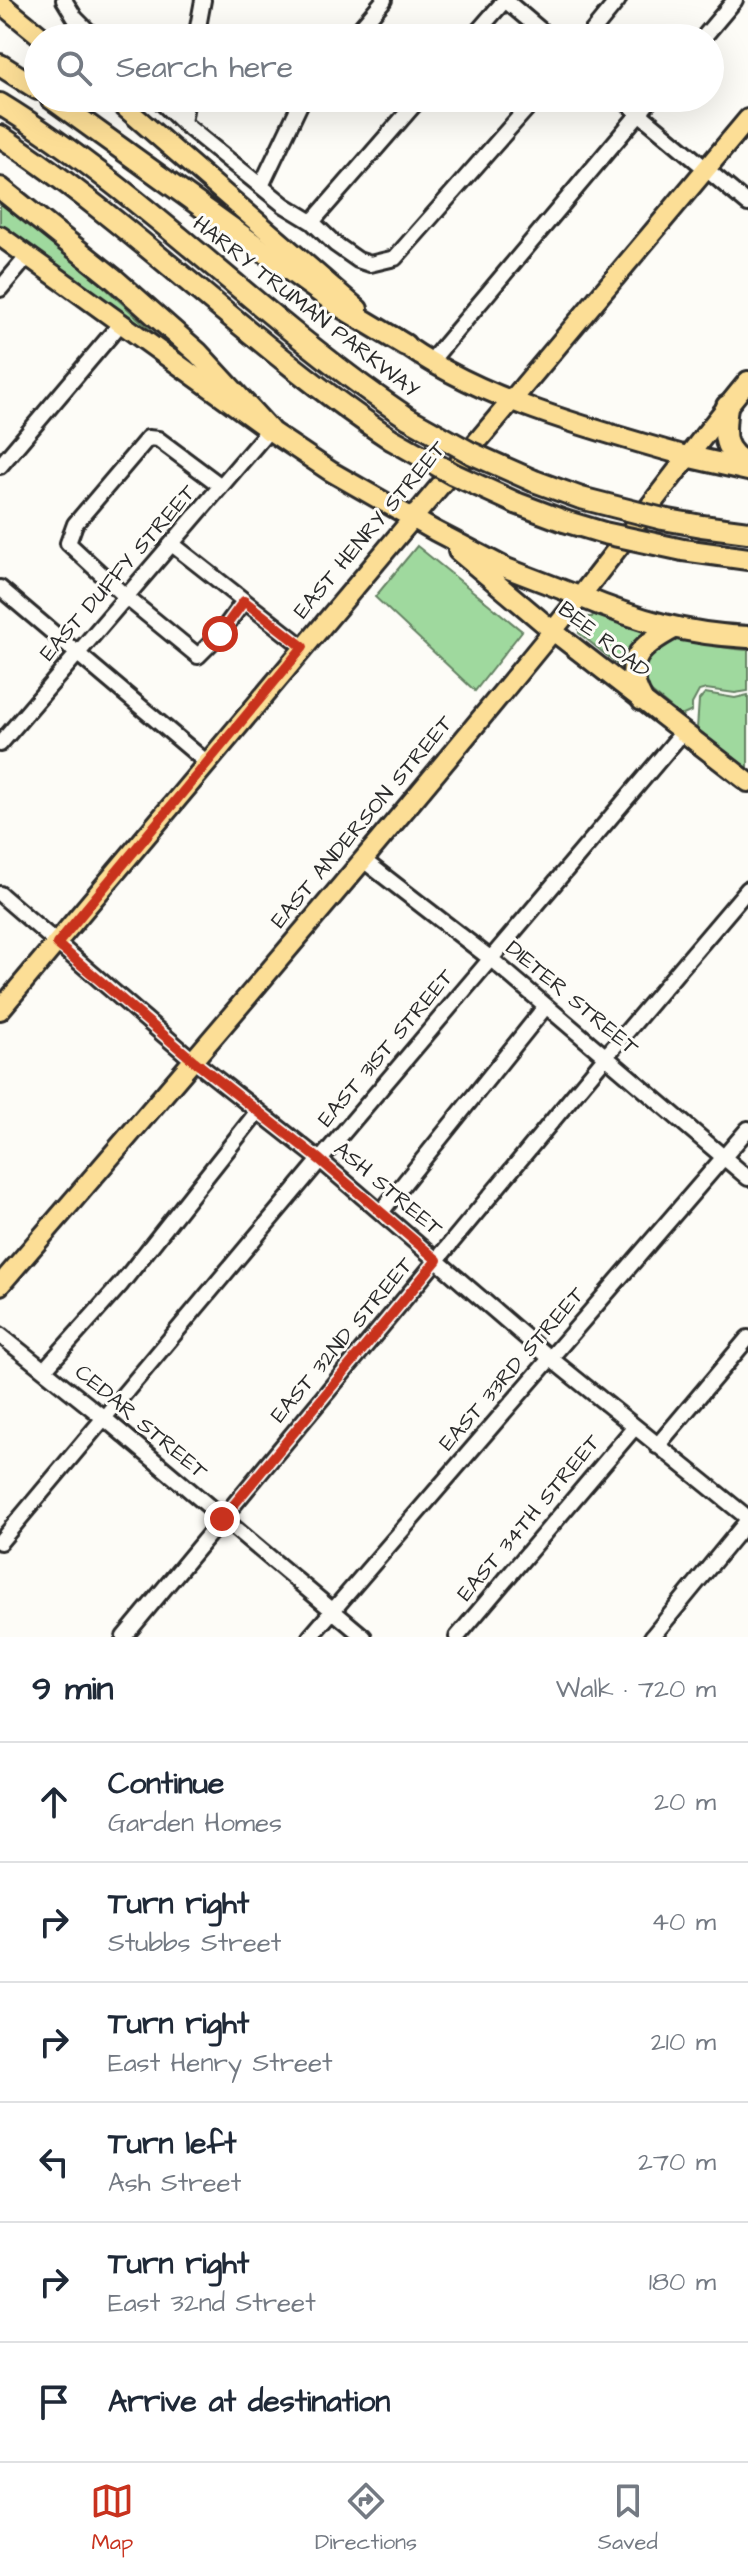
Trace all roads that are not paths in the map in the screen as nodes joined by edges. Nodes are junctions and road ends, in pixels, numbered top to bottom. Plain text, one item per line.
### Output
1 (64, 0) edge
2 (203, 0) edge
3 (384, 0) edge
4 (505, 0) edge
5 (618, 0) edge
6 (735, 0) edge
7 (0, 3) edge
8 (26, 24) edge
9 (81, 24) edge
10 (199, 24) edge
11 (364, 24) edge
12 (484, 24) edge
13 (533, 24) edge
14 (598, 24) edge
15 (715, 24) edge
16 (0, 65) edge
17 (24, 80) edge
18 (0, 104) edge
19 (70, 112) edge
20 (130, 112) edge
21 (172, 112) edge
22 (185, 112) edge
23 (296, 112) edge
24 (408, 112) edge
25 (524, 112) edge
26 (639, 113) joint
27 (748, 119) edge
28 (183, 123) junction
29 (0, 136) edge
30 (707, 170) junction
31 (261, 186) junction
32 (0, 188) edge
33 (748, 204) edge
34 (312, 222) junction
35 (0, 236) edge
36 (28, 256) junction
37 (0, 289) edge
38 (121, 323) junction
39 (405, 345) junction
40 (431, 361) junction
41 (748, 381) edge
42 (513, 399) junction
43 (727, 406) junction
44 (269, 430) junction
45 (686, 456) junction
46 (0, 466) edge
47 (748, 467) edge
48 (221, 486) junction
49 (413, 518) junction
50 (435, 531) junction
51 (748, 532) edge
52 (172, 544) junction
53 (748, 559) edge
54 (0, 588) edge
55 (579, 596) junction
56 (126, 597) junction
57 (244, 601) junction
58 (674, 628) junction
59 (553, 631) junction
60 (748, 637) edge
61 (303, 647) junction
62 (77, 654) junction
63 (642, 700) junction
64 (683, 732) junction
65 (0, 744) edge
66 (206, 762) junction
67 (748, 782) edge
68 (362, 859) junction
69 (748, 889) edge
70 (0, 894) edge
71 (57, 944) junction
72 (491, 959) junction
73 (546, 1006) junction
74 (0, 1010) edge
75 (607, 1055) junction
76 (194, 1061) junction
77 (258, 1111) junction
78 (748, 1129) edge
79 (723, 1158) junction
80 (320, 1160) junction
81 (748, 1178) edge
82 (381, 1212) junction
83 (437, 1260) junction
84 (0, 1285) edge
85 (0, 1335) edge
86 (748, 1338) edge
87 (550, 1358) junction
88 (44, 1370) junction
89 (104, 1418) junction
90 (634, 1428) junction
91 (657, 1446) junction
92 (222, 1519) junction
93 (748, 1519) edge
94 (0, 1542) edge
95 (334, 1609) junction
96 (124, 1637) edge
97 (310, 1637) edge
98 (364, 1637) edge
99 (457, 1637) edge
100 (652, 1637) edge

1 - 9 street
2 - 10 street
3 - 11 street
4 - 12 street
4 - 13 street
5 - 14 street
6 - 15 street
7 - 8 main road
16 - 17 highway
18 - 51 highway, HARRY TRUMAN PARKWAY, bridge
19 - 39 highway
20 - 39 main road
21 - 28 street
22 - 28 street
23 - 31 street
24 - 34 street
25 - 34 street
26 - 30 street
26 - 40 street
27 - 30 main road, EAST HENRY STREET
28 - 31 street
29 - 53 highway, bridge
30 - 33 street
30 - 42 main road, EAST HENRY STREET
31 - 34 street
32 - 44 highway
35 - 36 main road
36 - 37 street
36 - 38 main road
38 - 44 main road
38 - 46 street
39 - 40 main road
40 - 42 main road
41 - 43 main road, EAST ANDERSON STREET
42 - 45 main road
42 - 49 main road, EAST HENRY STREET
43 - 45 main road, EAST ANDERSON STREET
43 - 47 highway
44 - 48 street, EAST DUFFY STREET
44 - 49 main road
45 - 47 highway
45 - 55 main road, EAST ANDERSON STREET
48 - 52 street, EAST DUFFY STREET
48 - 56 street
49 - 50 main road
49 - 61 main road, EAST HENRY STREET
50 - 55 main road
50 - 59 main road, BEE ROAD
52 - 56 street, EAST DUFFY STREET
52 - 57 street
54 - 62 street
55 - 58 highway
55 - 59 main road, EAST ANDERSON STREET
56 - 57 street
56 - 62 street, EAST DUFFY STREET
57 - 61 street
58 - 60 highway
58 - 63 highway
59 - 63 main road, BEE ROAD
59 - 68 main road, EAST ANDERSON STREET
61 - 66 main road, EAST HENRY STREET
62 - 65 street, EAST DUFFY STREET
62 - 66 street
63 - 64 main road, BEE ROAD
64 - 67 main road, BEE ROAD
64 - 72 street, EAST 31ST STREET
66 - 71 main road, EAST HENRY STREET
68 - 72 street, DIETER STREET
68 - 76 main road, EAST ANDERSON STREET
69 - 75 street, EAST 32ND STREET
70 - 71 street, ASH STREET
71 - 74 main road, EAST HENRY STREET
71 - 76 street, ASH STREET
72 - 73 street, DIETER STREET
72 - 80 street, EAST 31ST STREET
73 - 75 street, DIETER STREET
73 - 82 street
75 - 79 street, DIETER STREET
75 - 83 street, EAST 32ND STREET
76 - 77 street, ASH STREET
76 - 84 main road, EAST ANDERSON STREET
77 - 80 street, ASH STREET
77 - 88 street
78 - 79 street, EAST 33RD STREET
79 - 81 street, DIETER STREET
79 - 87 street, EAST 33RD STREET
80 - 82 street, ASH STREET
80 - 89 street, EAST 31ST STREET
82 - 83 street, ASH STREET
83 - 87 street, ASH STREET
83 - 92 street, EAST 32ND STREET
85 - 88 street, CEDAR STREET
86 - 91 street
87 - 90 street, ASH STREET
87 - 95 street, EAST 33RD STREET
88 - 89 street, CEDAR STREET
89 - 92 street, CEDAR STREET
89 - 94 street, EAST 31ST STREET
90 - 91 street, ASH STREET
90 - 99 street, EAST 34TH STREET
91 - 93 street, ASH STREET
92 - 95 street, CEDAR STREET
92 - 96 street, EAST 32ND STREET
93 - 100 street
95 - 97 street, EAST 33RD STREET
95 - 98 street, CEDAR STREET

